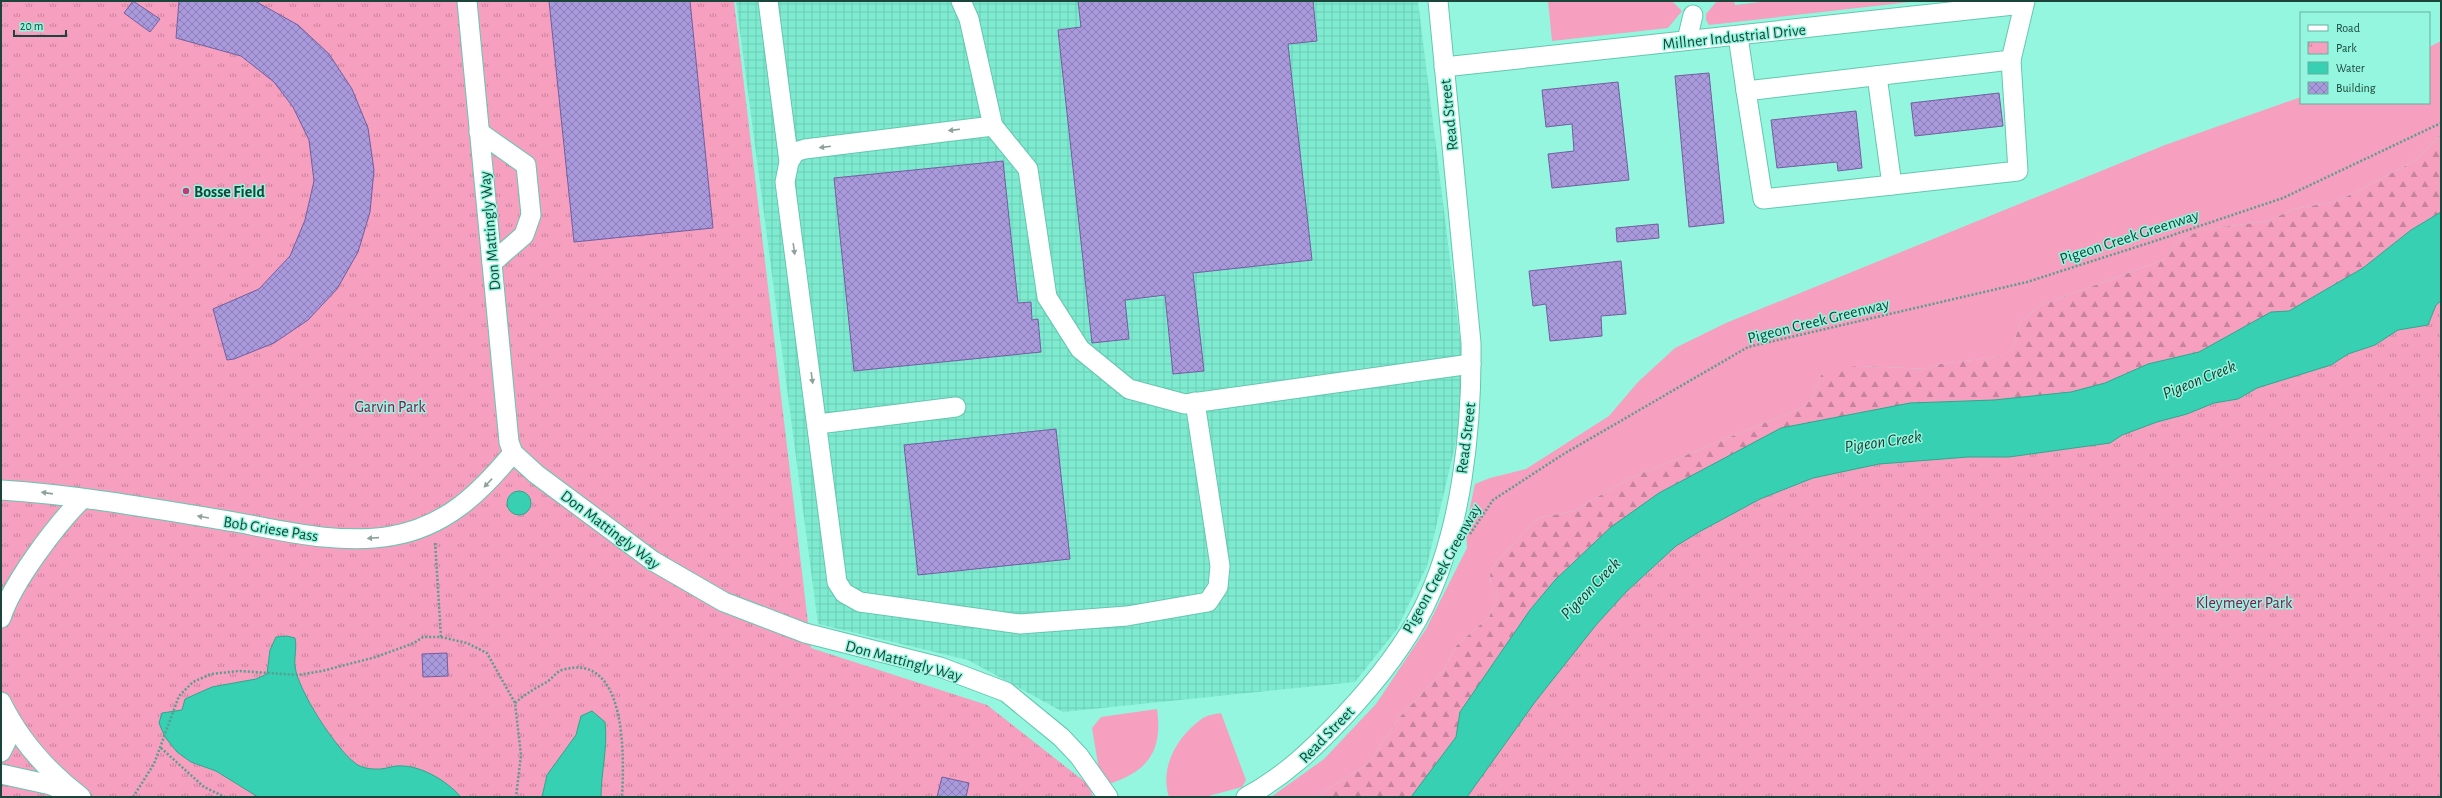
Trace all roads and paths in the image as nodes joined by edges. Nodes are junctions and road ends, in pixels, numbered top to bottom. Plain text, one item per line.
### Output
1 (467, 1) edge
2 (768, 1) edge
3 (961, 1) edge
4 (1438, 1) edge
5 (2024, 2) edge
6 (1932, 8) edge
7 (1693, 15) dead end
8 (1738, 36) junction
9 (1687, 40) junction
10 (2011, 60) junction
11 (1444, 67) junction
12 (1877, 76) junction
13 (1746, 91) junction
14 (2441, 123) edge
15 (993, 126) junction
16 (479, 132) junction
17 (789, 162) junction
18 (1892, 185) junction
19 (492, 263) junction
20 (1471, 364) junction
21 (1195, 402) junction
22 (956, 407) dead end
23 (818, 424) junction
24 (513, 453) junction
25 (1, 490) edge
26 (82, 499) junction
27 (434, 522) junction
28 (1467, 540) dead end
29 (1, 618) edge
30 (441, 637) junction
31 (1, 702) edge
32 (515, 704) junction
33 (11, 723) junction
34 (161, 748) junction
35 (1, 752) edge
36 (1, 774) edge
37 (80, 797) edge
38 (133, 797) edge
39 (225, 797) edge
40 (516, 797) edge
41 (622, 797) edge
42 (1108, 797) edge
43 (1246, 797) edge

1 - 16 street, Don Mattingly Way
2 - 17 street
3 - 15 street
4 - 11 street, Read Street
5 - 6 street, Millner Industrial Drive
5 - 10 street
6 - 8 street, Millner Industrial Drive
7 - 9 street
8 - 9 street, Millner Industrial Drive
8 - 13 street
9 - 11 street, Millner Industrial Drive
10 - 12 street
10 - 18 street
11 - 20 street, Read Street
12 - 13 street
12 - 18 street
13 - 18 street
14 - 28 path, Pigeon Creek Greenway
15 -> 17 street
15 - 21 street
16 - 19 street, Don Mattingly Way
16 - 19 street
17 -> 23 street
19 - 24 street, Don Mattingly Way
20 - 21 street
20 - 43 street, Read Street
21 - 23 street
22 - 23 street
24 -> 27 street, Bob Griese Pass
24 - 42 street, Don Mattingly Way
26 -> 25 street, Bob Griese Pass
27 -> 26 street, Bob Griese Pass
26 - 29 street
27 - 30 path
30 - 32 path
30 - 34 path
31 - 33 street
32 - 40 path
32 - 41 path
33 - 35 street
33 - 37 street
34 - 38 path
34 - 39 path
36 - 37 street

